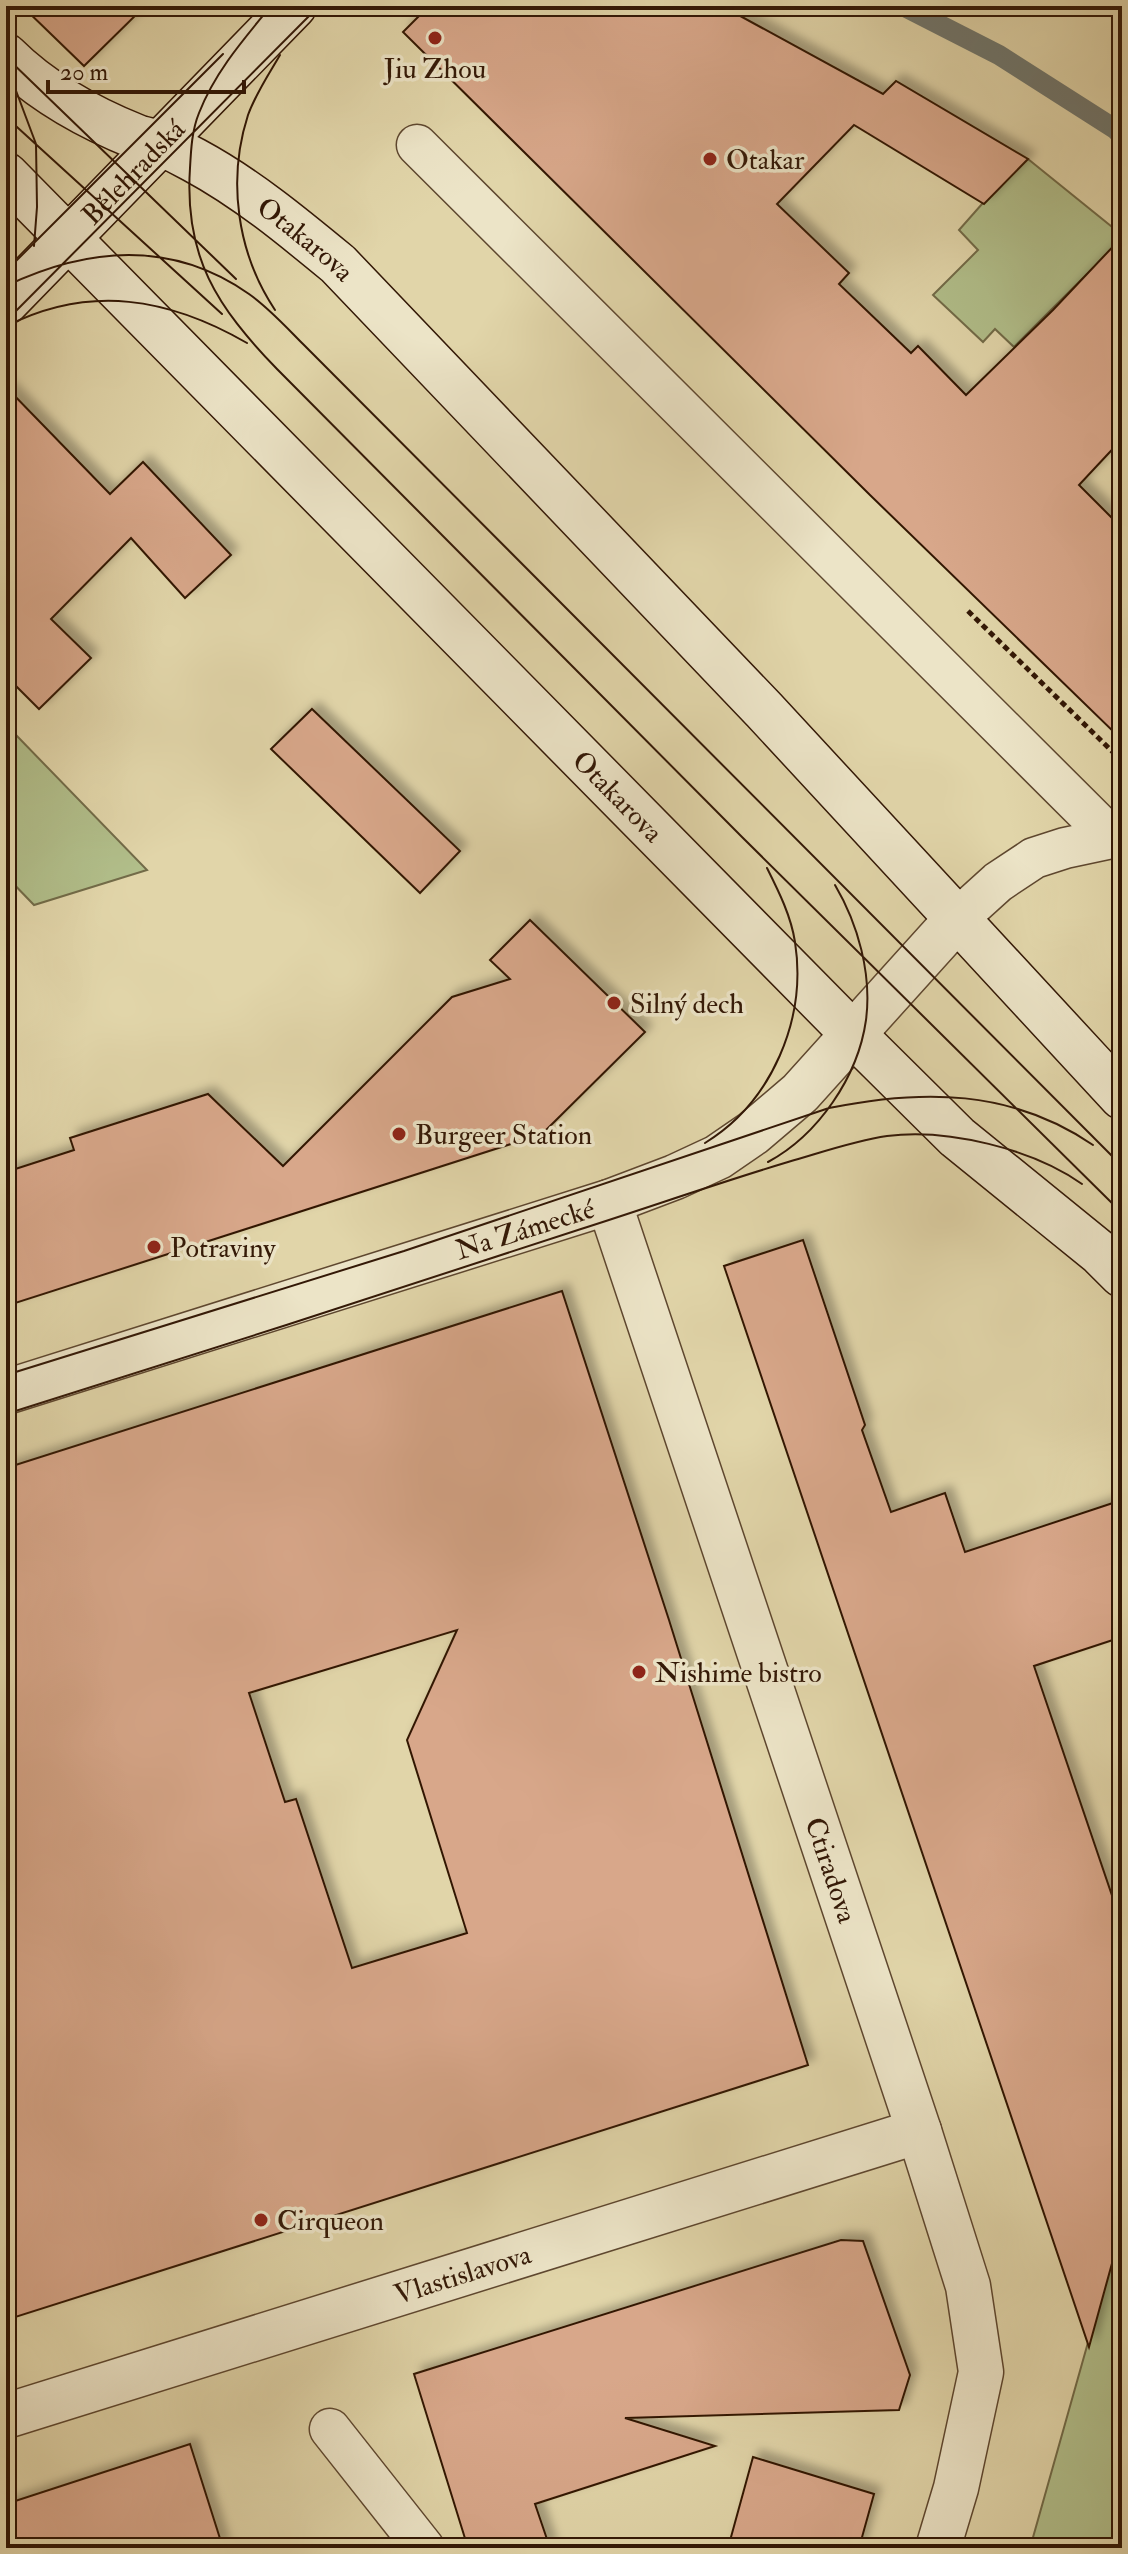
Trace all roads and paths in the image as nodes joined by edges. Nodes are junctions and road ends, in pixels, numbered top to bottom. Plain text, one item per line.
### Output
1 (294, 6) edge
2 (6, 56) edge
3 (160, 143) junction
4 (417, 145) dead end
5 (6, 175) edge
6 (68, 238) junction
7 (6, 302) edge
8 (968, 611) dead end
9 (1122, 759) edge
10 (1117, 838) edge
11 (956, 920) junction
12 (853, 1034) junction
13 (1122, 1097) edge
14 (609, 1202) junction
15 (1122, 1275) edge
16 (6, 1392) edge
17 (919, 2131) junction
18 (6, 2416) edge
19 (330, 2429) dead end
20 (432, 2546) edge
21 (938, 2548) edge

1 - 3 street, Bělehradská
2 - 3 street, Otakarova
3 - 6 street, Bělehradská
3 - 11 street, Otakarova
4 - 10 lane
5 - 6 street, Otakarova
6 - 7 street, Bělehradská
6 - 12 street, Otakarova
8 - 9 path
10 - 11 lane
11 - 12 street, Na Zámecké
11 - 13 street, Otakarova
12 - 14 street, Na Zámecké
12 - 15 street, Otakarova
14 - 16 street, Na Zámecké
14 - 17 street, Ctiradova
17 - 18 street, Vlastislavova
17 - 21 street, Ctiradova
19 - 20 lane

